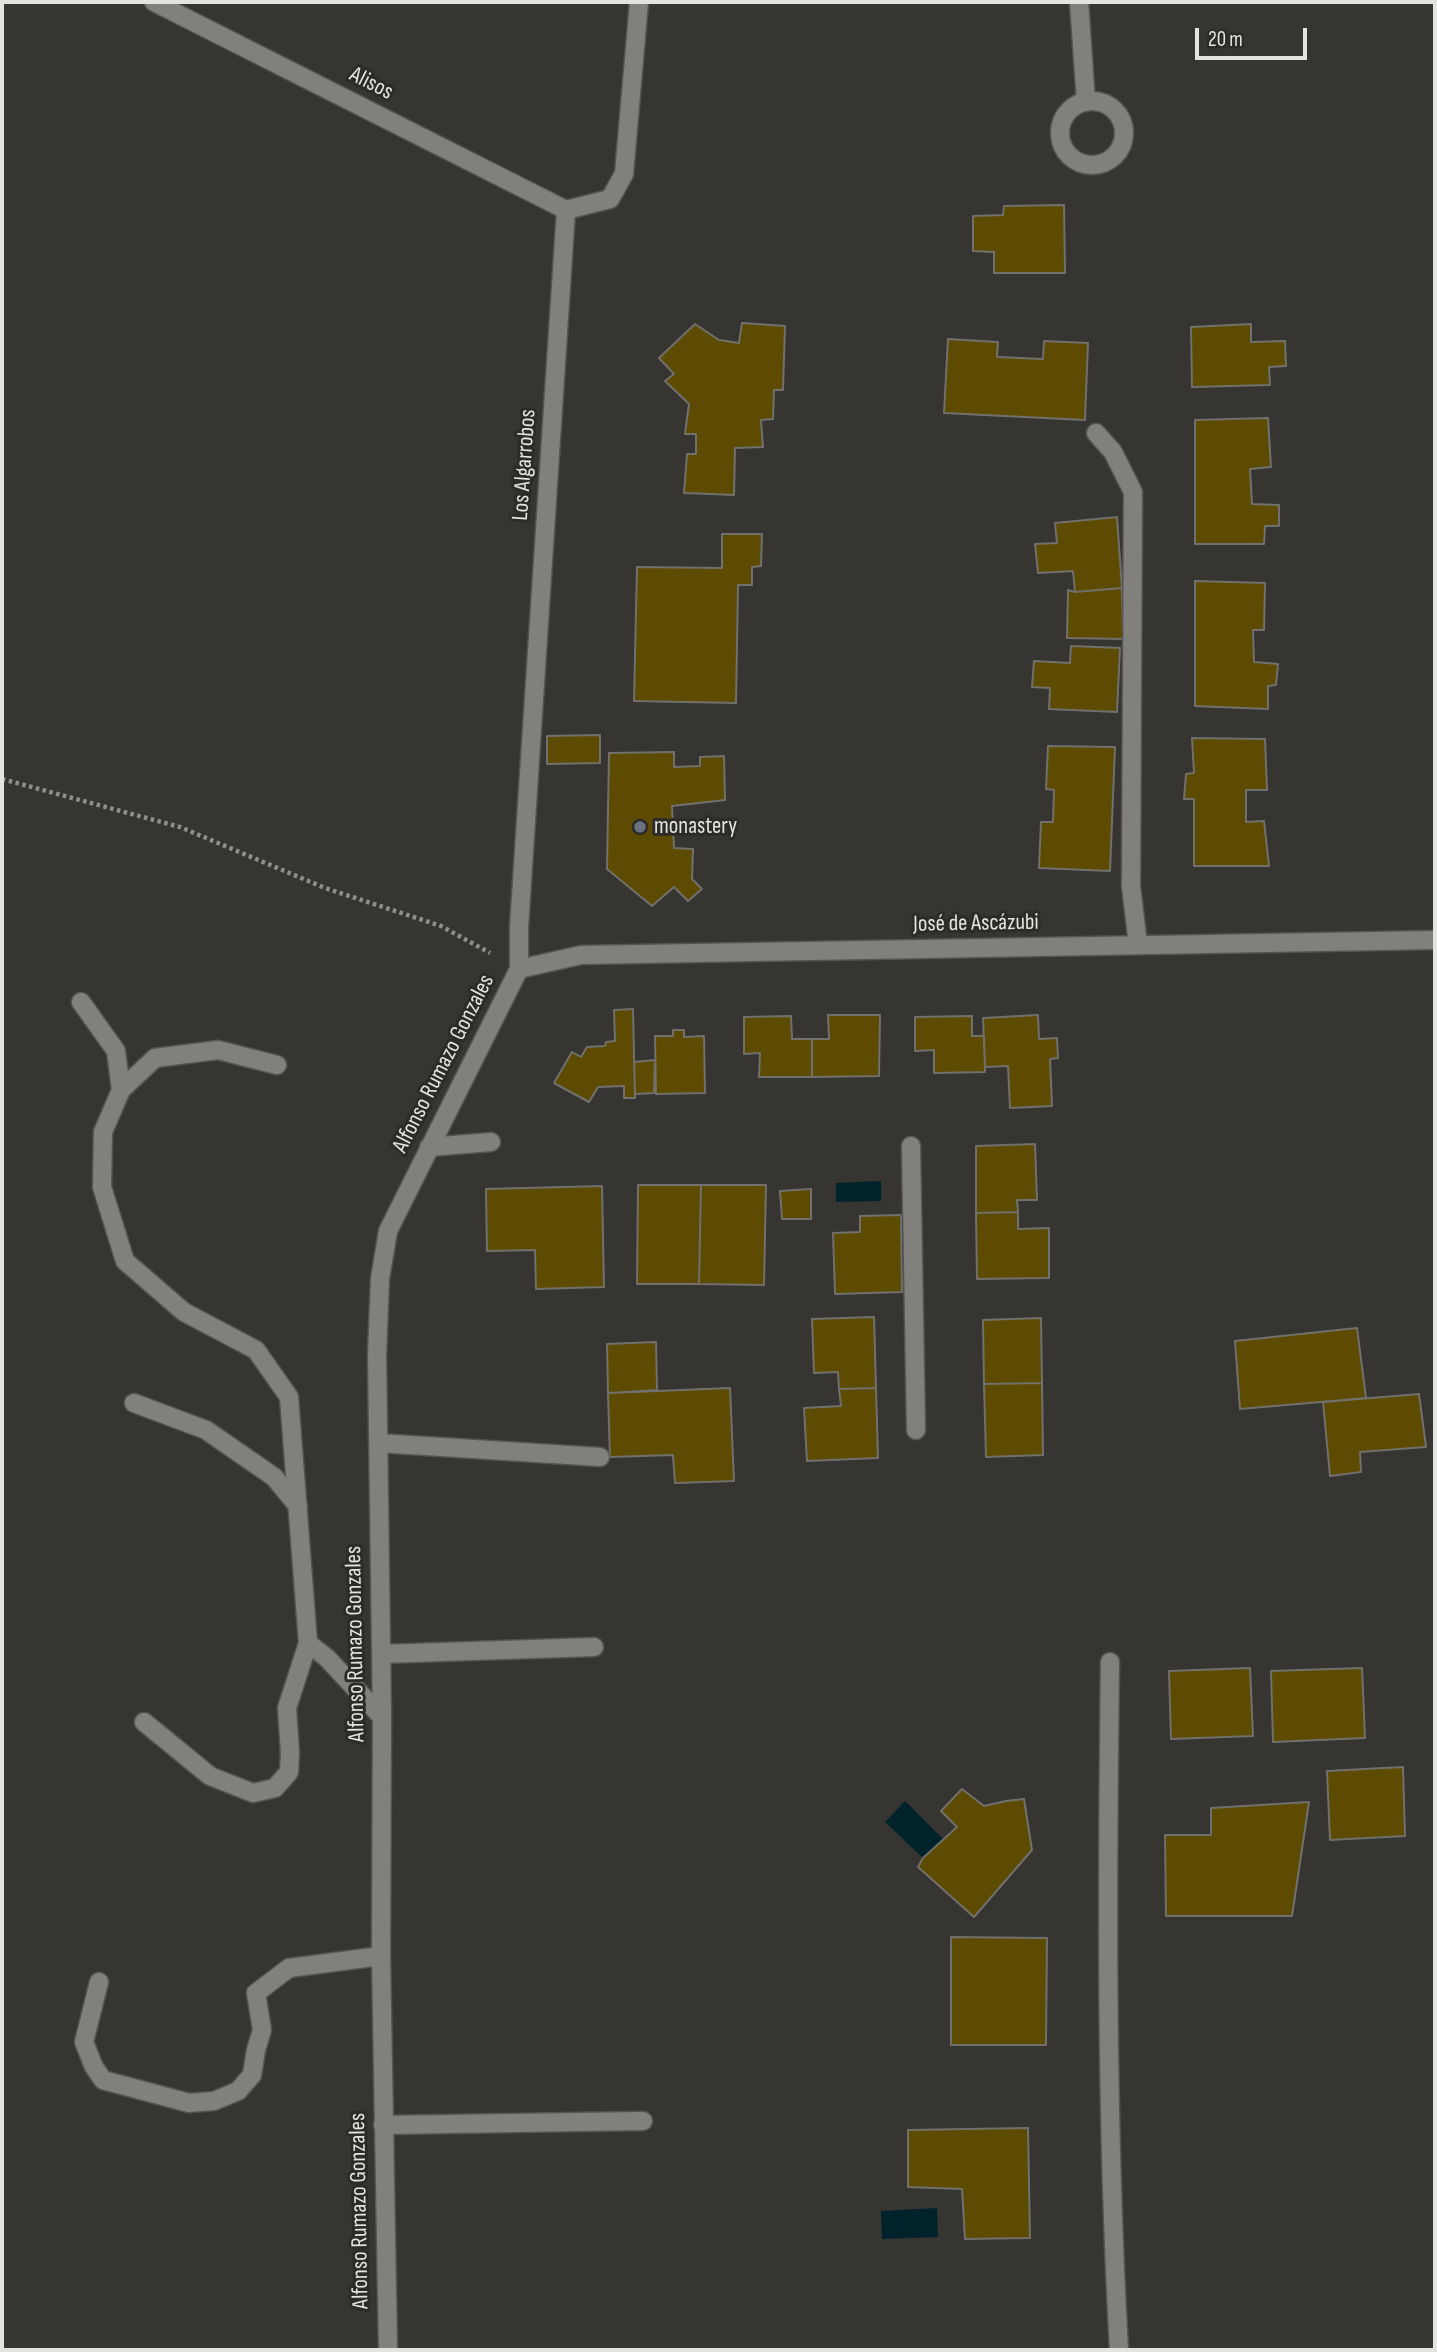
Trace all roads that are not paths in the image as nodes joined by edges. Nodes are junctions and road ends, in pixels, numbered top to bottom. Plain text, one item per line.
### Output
1 (154, 2) edge
2 (639, 2) edge
3 (1079, 2) edge
4 (1086, 102) dead end
5 (566, 210) junction
6 (1096, 433) dead end
7 (1435, 940) edge
8 (1138, 945) junction
9 (519, 969) junction
10 (81, 1002) dead end
11 (277, 1065) dead end
12 (121, 1090) junction
13 (491, 1142) dead end
14 (911, 1146) dead end
15 (429, 1147) junction
16 (134, 1403) dead end
17 (916, 1430) dead end
18 (378, 1443) junction
19 (600, 1457) dead end
20 (298, 1506) junction
21 (308, 1643) junction
22 (594, 1647) dead end
23 (381, 1654) junction
24 (1110, 1662) dead end
25 (382, 1717) junction
26 (144, 1722) dead end
27 (381, 1956) junction
28 (99, 1982) dead end
29 (643, 2121) dead end
30 (383, 2125) junction
31 (388, 2350) edge
32 (1119, 2350) edge

1 - 5 street, Alisos
2 - 5 street
3 - 4 street
5 - 9 street, Los Algarrobos
6 - 8 street
7 - 8 street, José de Ascázubi
8 - 9 street, José de Ascázubi
9 - 15 street, Alfonso Rumazo Gonzales
10 - 12 street
11 - 12 street
12 - 20 street
13 - 15 street
14 - 17 street
15 - 18 street, Alfonso Rumazo Gonzales
16 - 20 street
18 - 19 street
18 - 23 street, Alfonso Rumazo Gonzales
20 - 21 street
21 - 25 street
21 - 26 street
22 - 23 street
23 - 25 street, Alfonso Rumazo Gonzales
24 - 32 street
25 - 27 street, Alfonso Rumazo Gonzales
27 - 28 street
27 - 30 street, Alfonso Rumazo Gonzales
29 - 30 street
30 - 31 street, Alfonso Rumazo Gonzales

